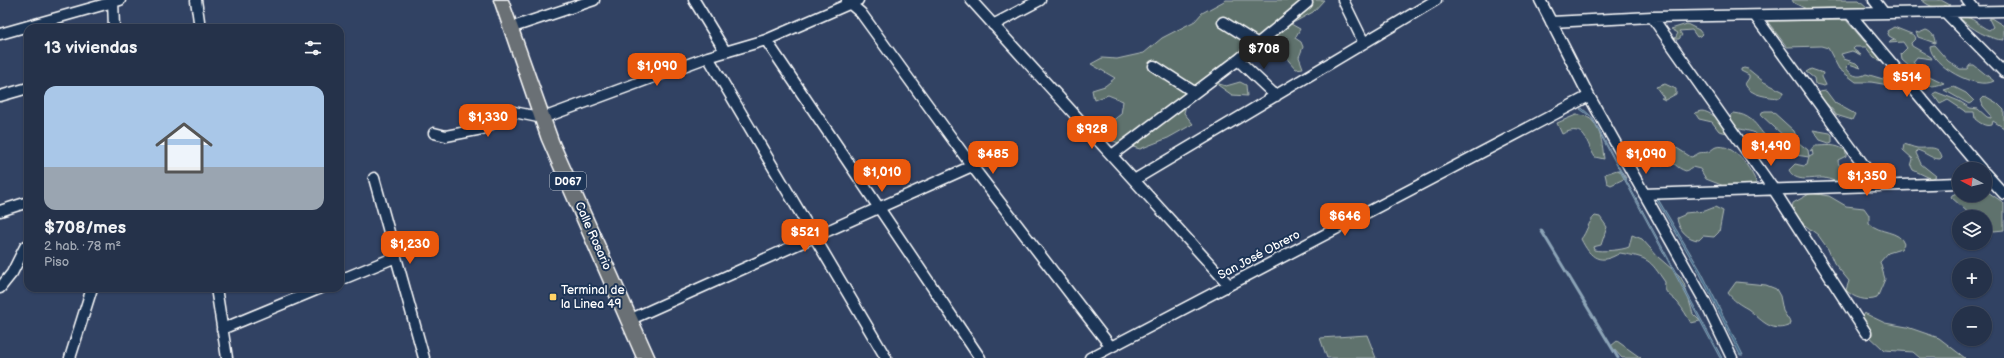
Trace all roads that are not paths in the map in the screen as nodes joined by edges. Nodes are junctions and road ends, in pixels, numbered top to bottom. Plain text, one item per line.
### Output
1 (196, 0) edge
2 (501, 0) edge
3 (594, 0) edge
4 (694, 0) edge
5 (971, 0) edge
6 (1040, 0) edge
7 (1343, 0) edge
8 (1436, 0) edge
9 (1540, 0) edge
10 (1874, 0) edge
11 (1967, 0) edge
12 (115, 1) edge
13 (852, 1) edge
14 (1307, 3) dead end
15 (2004, 11) edge
16 (1946, 12) junction
17 (1977, 12) junction
18 (1884, 13) junction
19 (1850, 14) junction
20 (1755, 16) junction
21 (1652, 17) junction
22 (1223, 22) dead end
23 (1551, 22) junction
24 (35, 24) edge
25 (114, 24) edge
26 (199, 24) edge
27 (994, 25) junction
28 (24, 27) edge
29 (510, 28) junction
30 (0, 34) edge
31 (766, 40) junction
32 (1364, 43) junction
33 (1258, 44) junction
34 (725, 51) junction
35 (708, 57) junction
36 (1238, 60) junction
37 (1154, 66) dead end
38 (2004, 72) edge
39 (24, 89) edge
40 (1194, 92) junction
41 (0, 96) edge
42 (1276, 96) junction
43 (1589, 96) junction
44 (543, 118) junction
45 (434, 133) dead end
46 (1112, 155) junction
47 (1975, 162) edge
48 (972, 166) junction
49 (374, 178) dead end
50 (1134, 180) junction
51 (2004, 181) edge
52 (1992, 182) edge
53 (1952, 183) edge
54 (1992, 185) edge
55 (1879, 186) junction
56 (1774, 190) junction
57 (1644, 194) junction
58 (2004, 194) edge
59 (24, 203) edge
60 (879, 207) junction
61 (0, 211) edge
62 (814, 236) junction
63 (24, 249) edge
64 (396, 257) junction
65 (344, 278) edge
66 (1229, 285) junction
67 (0, 288) edge
68 (91, 292) edge
69 (217, 292) edge
70 (311, 292) edge
71 (630, 320) junction
72 (222, 329) junction
73 (1866, 333) dead end
74 (1112, 347) junction
75 (70, 358) edge
76 (227, 358) edge
77 (424, 358) edge
78 (646, 358) edge
79 (886, 358) edge
80 (980, 358) edge
81 (1090, 358) edge
82 (1732, 358) edge

1 - 26 street
2 - 29 main road, Calle Rosario / D067
3 - 29 street
4 - 34 street
5 - 27 street
6 - 27 street
7 - 32 street
8 - 32 street
9 - 23 street
10 - 18 street
11 - 17 street
12 - 24 street
12 - 25 street
13 - 31 street
13 - 48 street
14 - 33 street
15 - 17 street
16 - 17 street
16 - 18 street
16 - 38 street
18 - 19 street
19 - 20 street
19 - 47 street
20 - 21 street
20 - 55 street
21 - 23 street
21 - 56 street
22 - 33 street
23 - 43 street
27 - 46 street
28 - 30 street
29 - 44 main road, Calle Rosario / D067
31 - 34 street
31 - 60 street
32 - 42 street
33 - 36 street
34 - 35 street
35 - 44 street
35 - 62 street
36 - 40 street
36 - 42 street
37 - 40 street
39 - 41 street
40 - 46 street
42 - 50 street
43 - 57 street
43 - 66 street, San José Obrero
44 - 45 street
44 - 71 main road, Calle Rosario / D067
46 - 50 street
48 - 60 street
48 - 74 street
49 - 64 street
50 - 66 street
51 - 52 street
53 - 55 street
54 - 58 street
55 - 56 street
56 - 57 street
56 - 73 street
57 - 82 street
59 - 61 street
60 - 62 street
60 - 80 street
62 - 71 street
62 - 79 street
63 - 67 street
64 - 65 street
64 - 77 street
66 - 74 street, San José Obrero
68 - 75 street
69 - 72 street
70 - 72 street
71 - 78 main road, Calle Rosario / D067
72 - 76 street
74 - 81 street, San José Obrero

